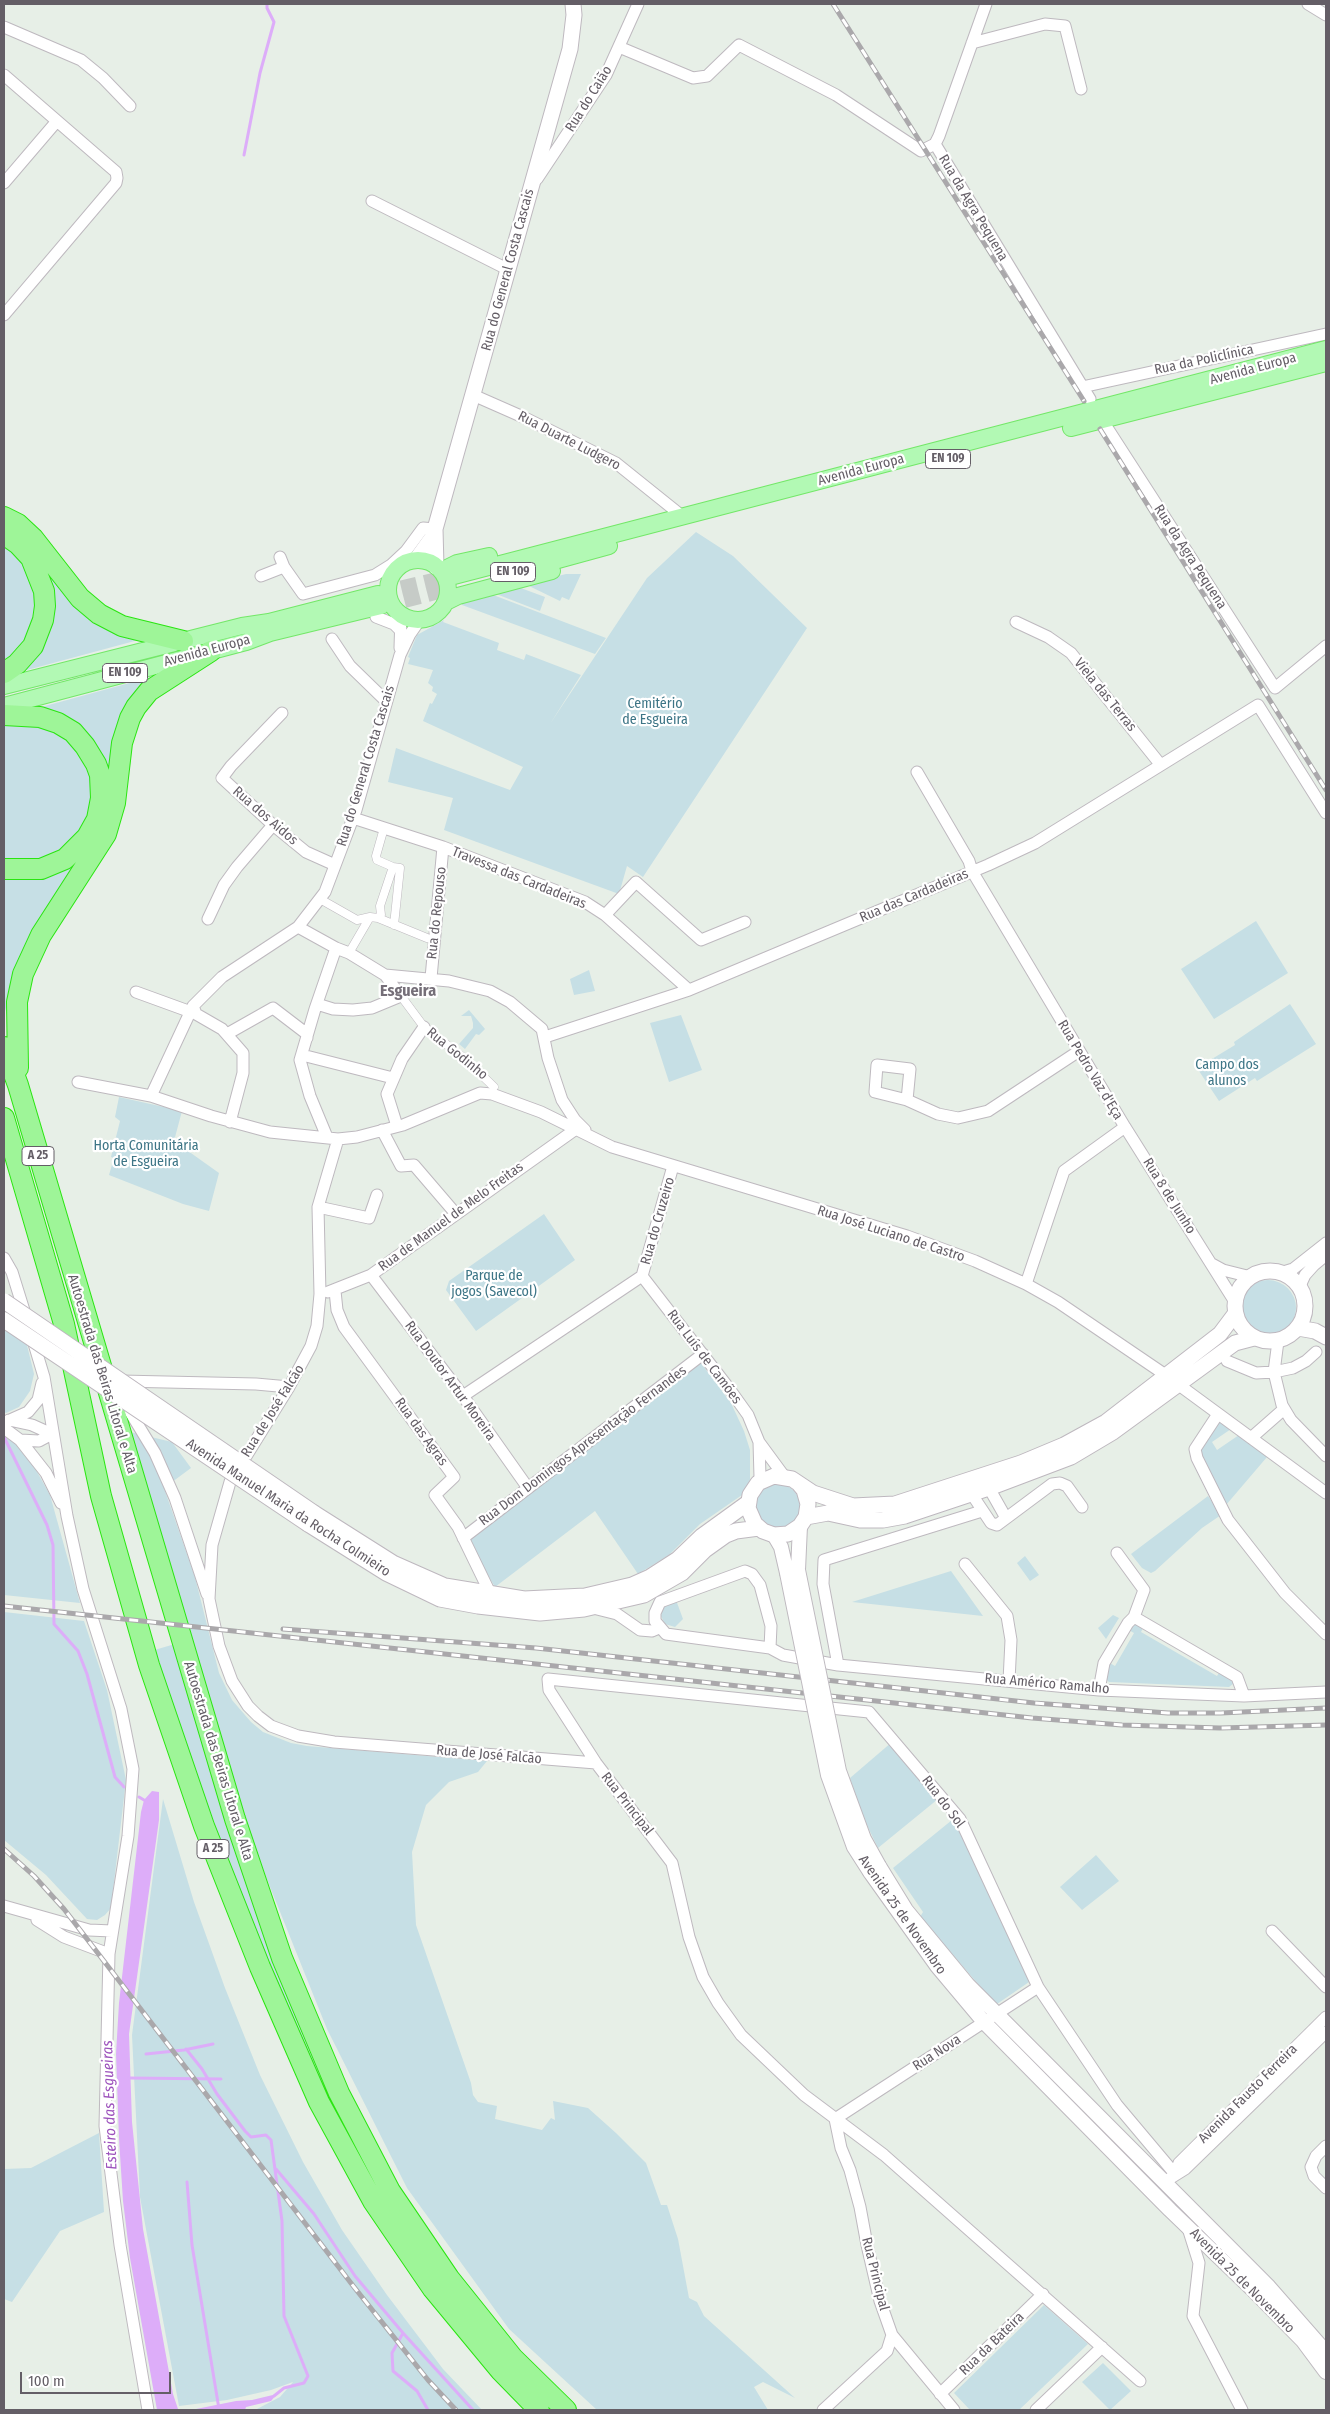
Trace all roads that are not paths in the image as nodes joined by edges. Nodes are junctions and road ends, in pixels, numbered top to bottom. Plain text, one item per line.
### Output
1 (573, 4) edge
2 (638, 4) edge
3 (986, 4) edge
4 (1308, 4) edge
5 (1326, 14) edge
6 (4, 27) edge
7 (972, 43) junction
8 (619, 47) junction
9 (4, 75) edge
10 (1081, 89) dead end
11 (130, 106) dead end
12 (57, 121) junction
13 (935, 144) junction
14 (4, 183) edge
15 (530, 188) junction
16 (372, 201) dead end
17 (509, 270) junction
18 (4, 315) edge
19 (1326, 334) edge
20 (1326, 350) edge
21 (1326, 363) edge
22 (1082, 387) junction
23 (473, 396) junction
24 (1090, 399) dead end
25 (1106, 426) dead end
26 (682, 516) junction
27 (4, 517) edge
28 (4, 534) edge
29 (435, 538) junction
30 (566, 553) junction
31 (416, 560) junction
32 (449, 572) junction
33 (261, 576) dead end
34 (391, 577) junction
35 (446, 602) junction
36 (378, 605) junction
37 (399, 619) junction
38 (419, 621) junction
39 (1016, 622) dead end
40 (242, 626) junction
41 (332, 639) dead end
42 (183, 641) junction
43 (1326, 646) edge
44 (211, 651) junction
45 (400, 655) junction
46 (4, 673) edge
47 (4, 686) edge
48 (386, 702) junction
49 (4, 706) edge
50 (282, 712) dead end
51 (4, 715) edge
52 (1160, 764) junction
53 (917, 772) dead end
54 (1326, 813) edge
55 (353, 818) junction
56 (273, 825) junction
57 (384, 828) junction
58 (443, 847) junction
59 (335, 865) junction
60 (4, 869) edge
61 (392, 870) junction
62 (972, 871) junction
63 (320, 898) junction
64 (605, 916) junction
65 (208, 918) dead end
66 (374, 918) junction
67 (745, 922) dead end
68 (394, 925) junction
69 (298, 927) junction
70 (427, 938) dead end
71 (336, 948) junction
72 (349, 953) junction
73 (385, 975) junction
74 (431, 978) junction
75 (689, 990) junction
76 (136, 992) dead end
77 (401, 996) junction
78 (317, 1004) junction
79 (192, 1009) junction
80 (424, 1027) junction
81 (227, 1034) junction
82 (545, 1036) junction
83 (307, 1038) junction
84 (4, 1047) edge
85 (1079, 1051) junction
86 (302, 1055) junction
87 (393, 1078) junction
88 (78, 1082) dead end
89 (18, 1085) junction
90 (494, 1087) dead end
91 (151, 1096) junction
92 (907, 1100) dead end
93 (567, 1108) junction
94 (4, 1118) edge
95 (554, 1118) junction
96 (230, 1122) junction
97 (397, 1126) junction
98 (1125, 1127) junction
99 (576, 1129) junction
100 (382, 1130) junction
101 (332, 1138) junction
102 (594, 1138) junction
103 (673, 1166) junction
104 (377, 1195) dead end
105 (318, 1207) junction
106 (456, 1214) junction
107 (1326, 1243) edge
108 (1326, 1255) edge
109 (4, 1258) edge
110 (1212, 1264) junction
111 (1280, 1273) junction
112 (371, 1275) junction
113 (642, 1276) junction
114 (1251, 1277) junction
115 (1026, 1284) junction
116 (1300, 1288) junction
117 (335, 1291) junction
118 (320, 1294) junction
119 (4, 1301) edge
120 (1235, 1308) junction
121 (1305, 1311) junction
122 (4, 1320) edge
123 (1326, 1326) edge
124 (1298, 1328) junction
125 (1326, 1337) edge
126 (1254, 1338) junction
127 (1278, 1341) junction
128 (1316, 1352) dead end
129 (703, 1354) junction
130 (1227, 1361) dead end
131 (1274, 1372) junction
132 (44, 1377) junction
133 (1173, 1380) junction
134 (120, 1381) junction
135 (289, 1387) junction
136 (463, 1396) junction
137 (124, 1401) junction
138 (1284, 1409) junction
139 (1218, 1414) junction
140 (6, 1422) edge
141 (52, 1434) junction
142 (1252, 1438) junction
143 (20, 1440) junction
144 (759, 1442) junction
145 (1326, 1456) edge
146 (784, 1476) junction
147 (758, 1483) junction
148 (799, 1484) junction
149 (528, 1488) junction
150 (989, 1488) junction
151 (971, 1493) junction
152 (1326, 1493) edge
153 (749, 1502) junction
154 (1082, 1507) dead end
155 (982, 1510) junction
156 (67, 1516) junction
157 (311, 1518) junction
158 (1006, 1518) junction
159 (803, 1521) junction
160 (759, 1528) junction
161 (774, 1535) junction
162 (462, 1538) junction
163 (1117, 1553) dead end
164 (965, 1564) dead end
165 (793, 1571) junction
166 (667, 1583) junction
167 (491, 1595) junction
168 (209, 1599) junction
169 (660, 1602) junction
170 (593, 1608) junction
171 (1134, 1617) junction
172 (659, 1628) junction
173 (1326, 1634) edge
174 (770, 1648) junction
175 (838, 1665) junction
176 (548, 1679) joint
177 (1009, 1681) junction
178 (1099, 1690) junction
179 (1326, 1692) edge
180 (1244, 1696) junction
181 (596, 1764) junction
182 (4, 1906) edge
183 (27, 1914) junction
184 (112, 1931) junction
185 (1272, 1932) dead end
186 (109, 1954) junction
187 (1038, 1987) junction
188 (1326, 1987) edge
189 (1326, 2017) edge
190 (990, 2018) junction
191 (1326, 2032) edge
192 (835, 2119) junction
193 (1326, 2146) edge
194 (1170, 2178) junction
195 (1326, 2188) edge
196 (1154, 2194) junction
197 (1187, 2226) junction
198 (1043, 2294) junction
199 (892, 2335) junction
200 (1102, 2347) junction
201 (1326, 2352) edge
202 (1326, 2372) edge
203 (1140, 2381) dead end
204 (940, 2394) junction
205 (148, 2410) edge
206 (539, 2410) edge
207 (566, 2410) edge
208 (823, 2410) edge
209 (954, 2410) edge
210 (1036, 2410) edge
211 (1242, 2410) edge

1 - 15 main road, Rua do General Costa Cascais
2 - 8 street, Rua do Caião
3 - 7 street
4 - 5 street
6 - 11 street
7 - 10 street
7 - 13 street
8 - 13 street
8 - 15 street, Rua do Caião
9 - 12 street
12 - 14 street
12 - 18 street
13 - 22 street, Rua da Agra Pequena
15 - 17 main road, Rua do General Costa Cascais
16 - 17 street
17 - 23 main road, Rua do General Costa Cascais
19 - 22 street, Rua da Policlínica
20 - 26 main road, Avenida Europa / EN 109
21 - 30 main road, Avenida Europa / EN 109
22 - 24 street, Rua da Agra Pequena
23 - 26 street, Rua Duarte Ludgero
23 - 29 main road, Rua do General Costa Cascais
25 - 43 street, Rua da Agra Pequena
26 - 30 main road, Avenida Europa / EN 109
27 - 42 highway
28 - 46 highway
29 - 31 main road, Rua do General Costa Cascais
29 - 32 main road, Rua do General Costa Cascais
29 - 32 main road
29 - 33 street
30 - 32 main road, Avenida Europa / EN 109
30 - 32 main road
30 - 35 main road
31 - 32 main road
31 - 34 main road
32 - 35 main road
34 - 37 main road
34 - 40 main road
35 - 38 main road
36 - 37 main road
36 - 40 main road, Avenida Europa / EN 109
36 - 44 main road, Avenida Europa / EN 109
37 - 38 main road
37 - 45 street, Rua do General Costa Cascais
38 - 45 street, Rua do General Costa Cascais
39 - 52 street, Viela das Terras
40 - 42 main road, Avenida Europa / EN 109
41 - 48 street
42 - 47 main road, Avenida Europa / EN 109
44 - 49 main road, Avenida Europa / EN 109
44 - 89 highway
45 - 48 street, Rua do General Costa Cascais
48 - 55 street, Rua do General Costa Cascais
50 - 56 street, Rua dos Aidos
51 - 60 highway
52 - 54 street, Rua das Cardadeiras
52 - 62 street, Rua das Cardadeiras
53 - 62 street, Rua Pedro Vaz d'Eça
55 - 57 street, Travessa das Cardadeiras
55 - 59 street, Rua do General Costa Cascais
56 - 59 street, Rua dos Aidos
56 - 65 street
57 - 58 street, Travessa das Cardadeiras
57 - 61 street
58 - 64 street, Travessa das Cardadeiras
58 - 74 street, Rua do Repouso
59 - 63 street, Rua do General Costa Cascais
61 - 66 street
61 - 68 street
62 - 75 street, Rua das Cardadeiras
62 - 85 street, Rua Pedro Vaz d'Eça
63 - 66 street
63 - 69 street, Rua do General Costa Cascais
64 - 67 street
64 - 75 street, Travessa das Cardadeiras
66 - 68 street
66 - 72 street
68 - 70 street
69 - 71 street
69 - 79 street, Rua do General Costa Cascais
71 - 72 street
71 - 78 street
72 - 73 street
73 - 74 street
73 - 77 street
74 - 82 street
75 - 82 street, Rua das Cardadeiras
76 - 79 street
77 - 78 street
77 - 80 street, Rua Godinho
78 - 83 street
79 - 81 street
79 - 91 street, Rua do General Costa Cascais
80 - 87 street
80 - 90 street, Rua Godinho
81 - 83 street
81 - 96 street
82 - 93 street
83 - 86 street
84 - 89 highway, Autoestrada das Beiras Litoral e Alta / A 25
85 - 92 street
85 - 98 street, Rua Pedro Vaz d'Eça
86 - 87 street
86 - 101 street
87 - 97 street
88 - 91 street, Rua José Luciano de Castro
89 - 207 highway, Autoestrada das Beiras Litoral e Alta / A 25
91 - 96 street, Rua José Luciano de Castro
93 - 95 street
93 - 102 street
94 - 206 highway, Autoestrada das Beiras Litoral e Alta / A 25
95 - 97 street, Rua José Luciano de Castro
95 - 99 street, Rua José Luciano de Castro
96 - 101 street, Rua José Luciano de Castro
97 - 100 street, Rua José Luciano de Castro
98 - 110 street, Rua 8 de Junho
98 - 115 street, Rua Pedro Vaz d'Eça
99 - 102 street, Rua José Luciano de Castro
99 - 106 street, Rua de Manuel de Melo Freitas
100 - 101 street, Rua José Luciano de Castro
100 - 106 street
101 - 105 street, Rua de José Falcão
102 - 103 street, Rua José Luciano de Castro
103 - 113 street, Rua do Cruzeiro
103 - 115 street, Rua José Luciano de Castro
104 - 105 street
105 - 118 street, Rua de José Falcão
106 - 112 street, Rua de Manuel de Melo Freitas
107 - 111 street
108 - 116 street
109 - 132 street
110 - 114 street
110 - 120 street, Rua 8 de Junho
111 - 114 main road
111 - 116 main road
112 - 117 street, Rua de Manuel de Melo Freitas
112 - 136 street, Rua Doutor Artur Moreira
113 - 129 street, Rua Luís de Camões
113 - 136 street
114 - 120 main road
115 - 133 street, Rua José Luciano de Castro
116 - 121 main road
117 - 118 street, Rua de Manuel de Melo Freitas
117 - 162 street, Rua das Agras
118 - 135 street, Rua de José Falcão
119 - 134 main road, Avenida Manuel Maria da Rocha Colmieiro, bridge
120 - 126 main road
120 - 133 main road
121 - 123 main road
121 - 124 main road
122 - 137 main road, Avenida Manuel Maria da Rocha Colmieiro, bridge
124 - 125 main road
124 - 127 main road
126 - 127 main road
126 - 133 main road
127 - 131 street
128 - 131 street
129 - 144 street, Rua Luís de Camões
129 - 149 street, Rua Dom Domingos Apresentação Fernandes
130 - 131 street
131 - 138 street
132 - 140 street
132 - 141 street
133 - 139 street, Rua José Luciano de Castro
133 - 148 main road
133 - 150 main road
134 - 135 street
134 - 157 main road, Avenida Manuel Maria da Rocha Colmieiro, bridge
135 - 168 street, Rua de José Falcão
136 - 149 street, Rua Doutor Artur Moreira
137 - 157 main road, Avenida Manuel Maria da Rocha Colmieiro, bridge
137 - 168 street
138 - 142 street
138 - 145 street
139 - 142 street, Rua José Luciano de Castro
139 - 173 street
140 - 141 street
140 - 143 street
141 - 143 street
141 - 156 street
142 - 152 street, Rua José Luciano de Castro
143 - 156 street
144 - 146 street, Rua Luís de Camões
144 - 147 street, Rua Luís de Camões
146 - 147 main road
146 - 148 main road
147 - 153 main road
148 - 159 main road
149 - 162 street, Rua Dom Domingos Apresentação Fernandes
150 - 151 main road
150 - 158 street
151 - 155 street
151 - 159 main road
153 - 160 main road
153 - 167 main road, Avenida Manuel Maria da Rocha Colmieiro
154 - 158 street
155 - 158 street
155 - 175 street
156 - 184 street
157 - 167 main road, Avenida Manuel Maria da Rocha Colmieiro
157 - 170 main road, Avenida Manuel Maria da Rocha Colmieiro
159 - 161 main road
159 - 165 street, Avenida 25 de Novembro
160 - 161 main road
160 - 166 main road, Avenida Manuel Maria da Rocha Colmieiro
161 - 165 street, Avenida 25 de Novembro
162 - 167 street, Rua das Agras
163 - 171 street
164 - 177 street
165 - 190 street, Avenida 25 de Novembro, bridge
166 - 169 street
166 - 170 main road, Avenida Manuel Maria da Rocha Colmieiro
168 - 181 street, Rua de José Falcão
169 - 172 street
169 - 174 street
170 - 172 street, Rua Américo Ramalho
171 - 178 street
171 - 180 street
172 - 174 street, Rua Américo Ramalho
174 - 175 street, Rua Américo Ramalho
175 - 177 street, Rua Américo Ramalho
176 - 181 street, Rua Principal
176 - 187 street, Rua do Sol
177 - 178 street, Rua Américo Ramalho
178 - 180 street, Rua Américo Ramalho
179 - 180 street, Rua Américo Ramalho
181 - 192 street, Rua Principal
182 - 183 street
183 - 184 street
183 - 186 street
184 - 186 street
185 - 188 street
186 - 205 street
187 - 190 street, Rua Nova
187 - 194 street, Rua do Sol
189 - 194 street, Avenida Fausto Ferreira
190 - 192 street, Rua Nova
190 - 194 street, Avenida 25 de Novembro
190 - 196 street, Avenida 25 de Novembro
191 - 194 street, Avenida Fausto Ferreira
192 - 198 street, Rua Principal
192 - 199 street, Rua Principal
193 - 195 street
194 - 196 street
194 - 201 street, Avenida 25 de Novembro
196 - 197 street, Avenida 25 de Novembro
197 - 202 street, Avenida 25 de Novembro
197 - 211 street
198 - 200 street, Rua Principal
198 - 204 street, Rua da Bateira
199 - 204 street, Rua Principal
199 - 208 street
200 - 203 street, Rua Principal
200 - 210 street
204 - 209 street, Rua Principal

